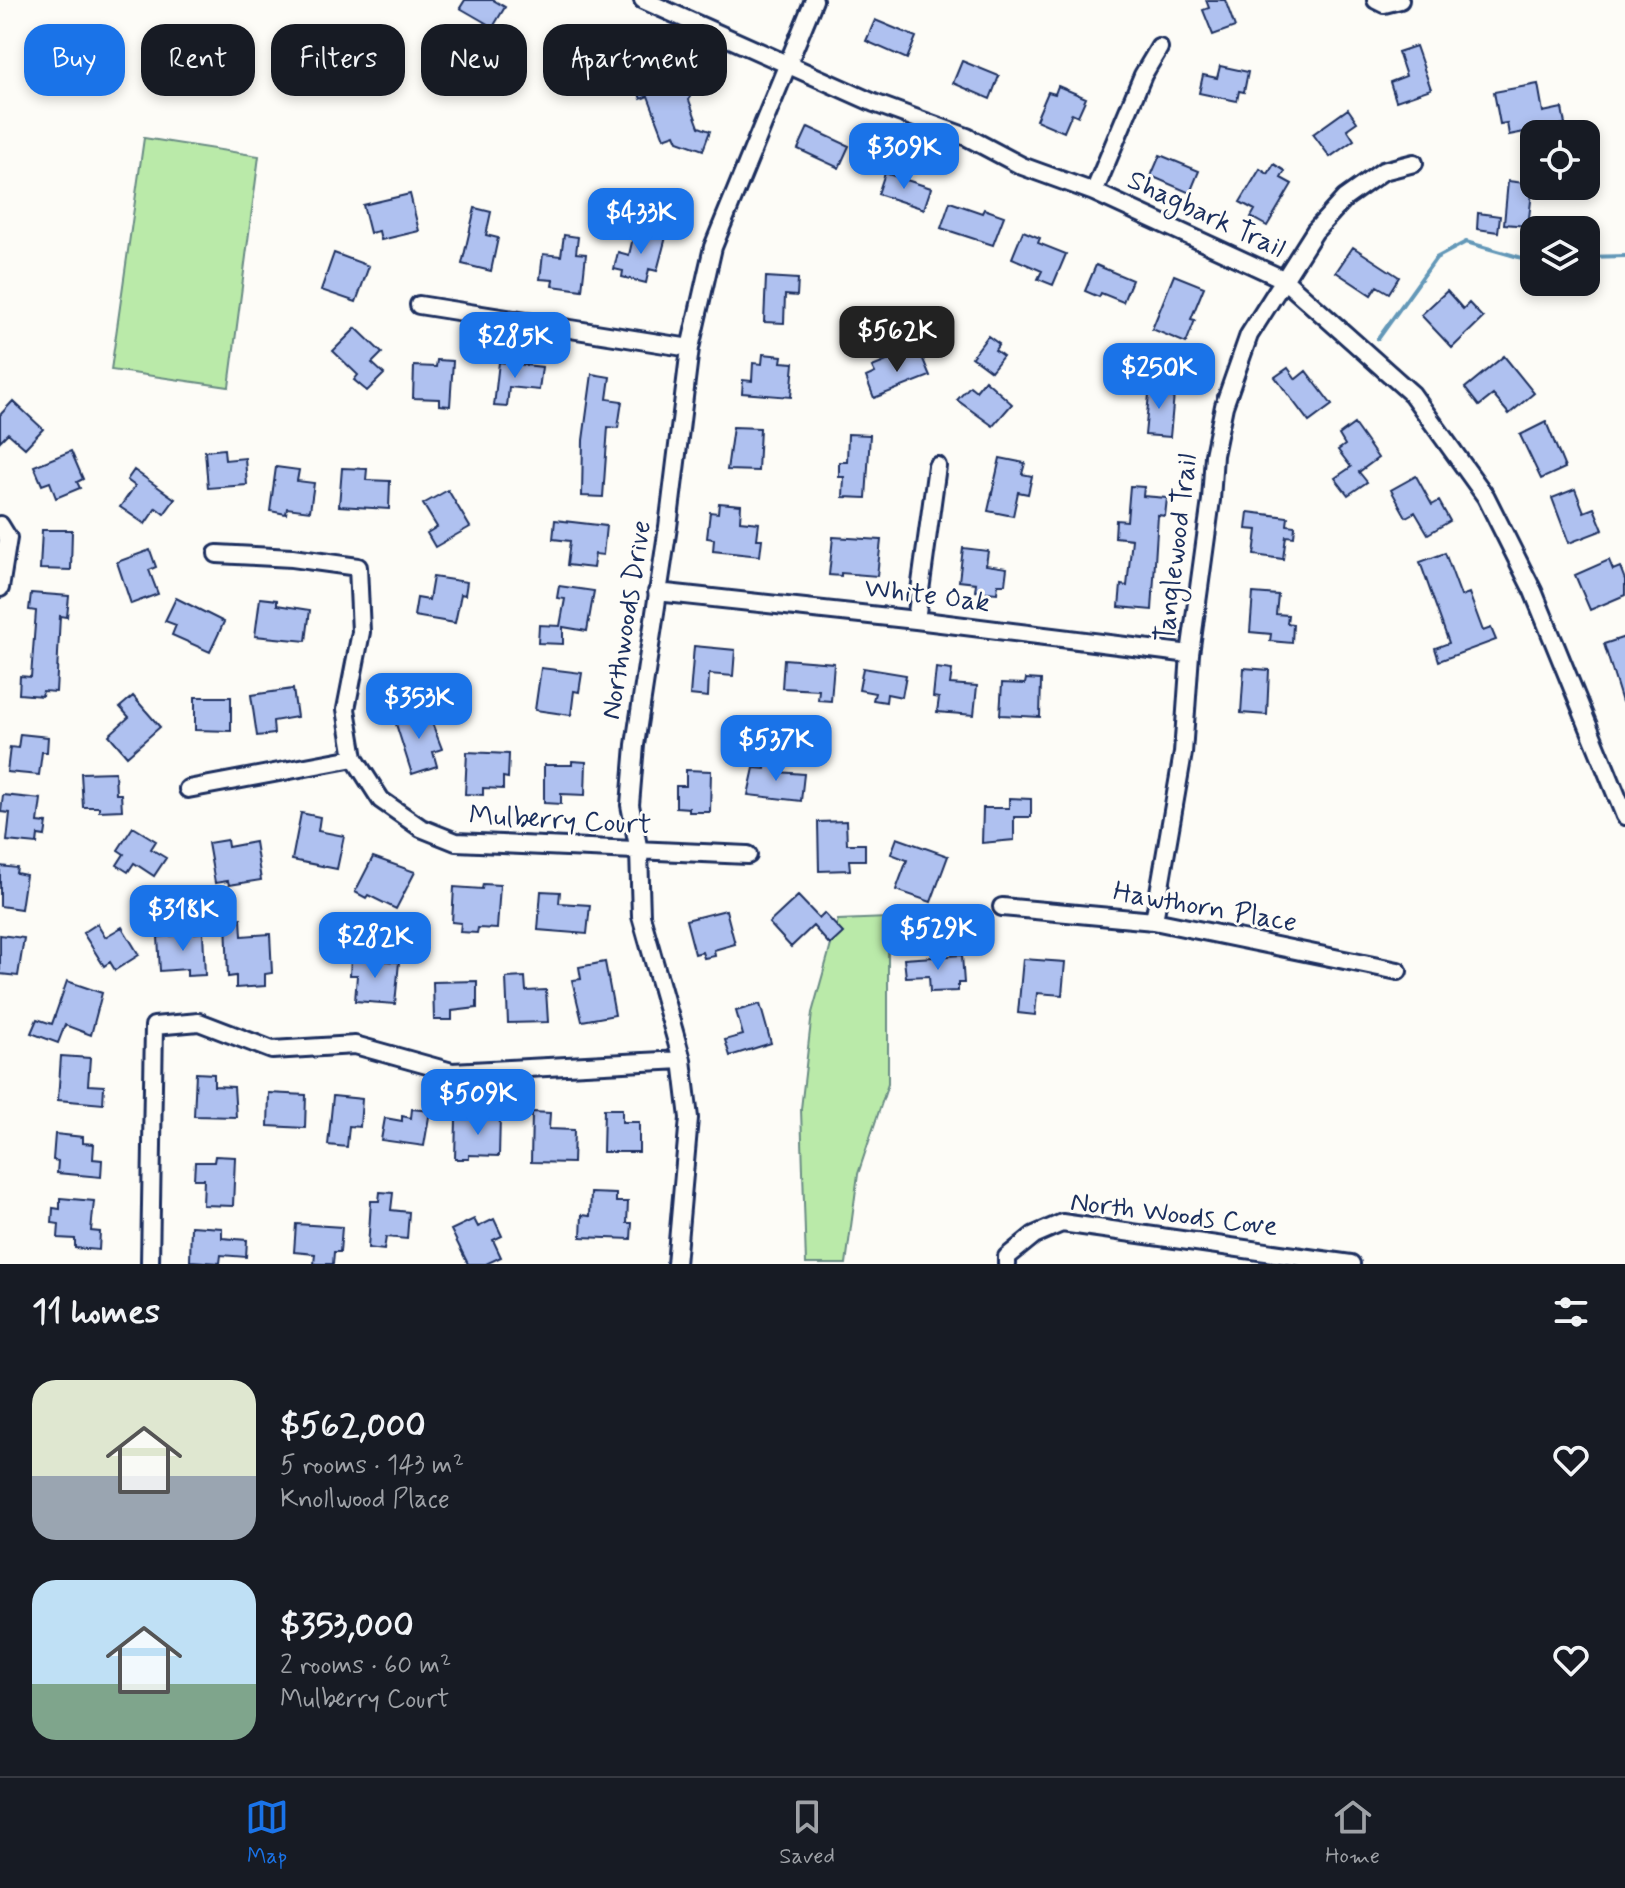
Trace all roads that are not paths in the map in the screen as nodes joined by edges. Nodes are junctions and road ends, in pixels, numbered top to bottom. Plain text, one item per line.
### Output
1 (643, 0) edge
2 (814, 0) edge
3 (1376, 0) edge
4 (1400, 0) edge
5 (1159, 48) dead end
6 (789, 66) junction
7 (1414, 163) dead end
8 (1094, 192) junction
9 (1283, 279) junction
10 (419, 305) dead end
11 (690, 348) junction
12 (937, 466) dead end
13 (0, 525) edge
14 (217, 554) dead end
15 (0, 588) edge
16 (657, 592) junction
17 (916, 620) junction
18 (1190, 654) junction
19 (354, 758) junction
20 (188, 789) dead end
21 (1625, 816) edge
22 (639, 851) junction
23 (748, 855) dead end
24 (1002, 907) dead end
25 (1154, 921) junction
26 (1398, 971) dead end
27 (682, 1060) junction
28 (150, 1264) edge
29 (676, 1264) edge
30 (1007, 1264) edge
31 (1351, 1264) edge

1 - 6 street, Shagbark Trail
2 - 6 street, Northwoods Drive
3 - 4 street
5 - 8 street
6 - 8 street, Shagbark Trail
6 - 11 street, Northwoods Drive
7 - 9 street, Tanglewood Trail
8 - 9 street, Shagbark Trail
9 - 18 street, Tanglewood Trail
9 - 21 street, Shagbark Trail
10 - 11 street
11 - 16 street, Northwoods Drive
12 - 17 street
13 - 15 street
14 - 19 street, Mulberry Court
16 - 17 street, White Oak
16 - 22 street, Northwoods Drive
17 - 18 street, White Oak
18 - 25 street, Tanglewood Trail
19 - 20 street
19 - 22 street, Mulberry Court
22 - 23 street, Mulberry Court
22 - 27 street, Northwoods Drive
24 - 25 street, Hawthorn Place
25 - 26 street, Hawthorn Place
27 - 28 street
27 - 29 street, Northwoods Drive
30 - 31 street, North Woods Cove

